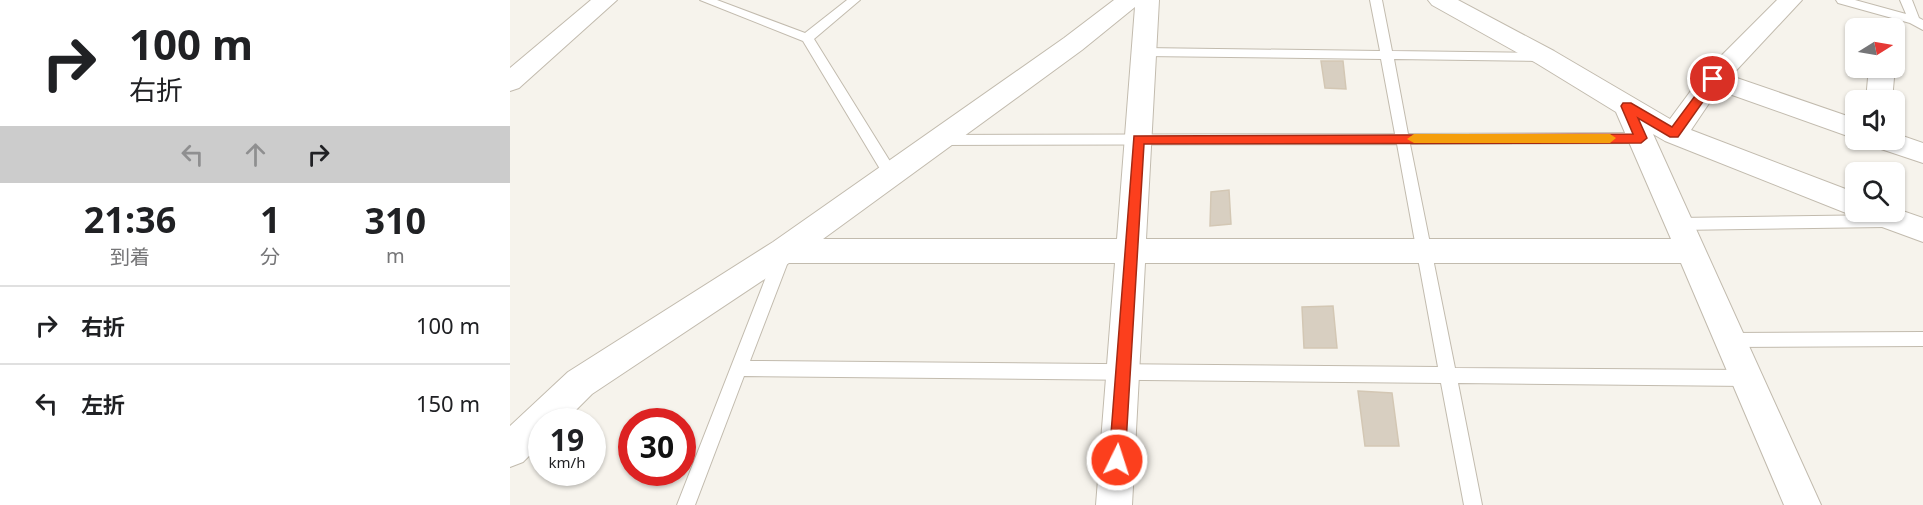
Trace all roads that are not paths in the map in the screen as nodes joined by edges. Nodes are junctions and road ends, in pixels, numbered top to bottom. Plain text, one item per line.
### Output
1 (605, 0) edge
2 (706, 0) edge
3 (854, 0) edge
4 (1129, 0) edge
5 (1148, 0) edge
6 (1376, 0) edge
7 (1790, 0) edge
8 (1842, 0) edge
9 (1906, 0) edge
10 (1454, 3) edge
11 (1919, 23) edge
12 (807, 38) junction
13 (1144, 52) junction
14 (1386, 55) junction
15 (1545, 57) junction
16 (1713, 79) junction
17 (510, 82) edge
18 (1627, 106) junction
19 (1845, 125) edge
20 (1674, 134) junction
21 (1641, 138) junction
22 (1403, 139) junction
23 (939, 140) junction
24 (1138, 140) junction
25 (1905, 147) edge
26 (1923, 153) edge
27 (891, 175) junction
28 (1845, 201) edge
29 (1885, 222) edge
30 (1684, 237) junction
31 (784, 251) junction
32 (1131, 251) junction
33 (1424, 251) junction
34 (1923, 339) edge
35 (1730, 340) junction
36 (739, 368) junction
37 (1123, 372) junction
38 (1448, 375) junction
39 (1747, 378) junction
40 (510, 450) edge
41 (686, 505) edge
42 (1114, 505) edge
43 (1473, 505) edge
44 (1803, 505) edge

1 - 17 street
2 - 12 lane
3 - 12 lane
4 - 23 street
5 - 13 street
6 - 14 lane
7 - 16 street
8 - 11 lane
9 - 11 lane
10 - 15 street
12 - 27 lane
13 - 14 lane
13 - 24 street
14 - 15 lane
14 - 22 lane
15 - 18 street
16 - 19 street
16 - 20 street
18 - 20 street
18 - 21 street
20 - 28 street
21 - 22 lane
21 - 30 street
22 - 24 lane
22 - 33 lane
23 - 24 lane
23 - 27 street
24 - 32 street
25 - 26 street
27 - 31 street
29 - 30 lane
30 - 33 street
30 - 35 street
31 - 32 street
31 - 36 lane
31 - 40 street
32 - 33 street
32 - 37 street
33 - 38 lane
34 - 35 lane
35 - 39 street
36 - 37 lane
36 - 41 lane
37 - 38 lane
37 - 42 street
38 - 39 lane
38 - 43 lane
39 - 44 street

